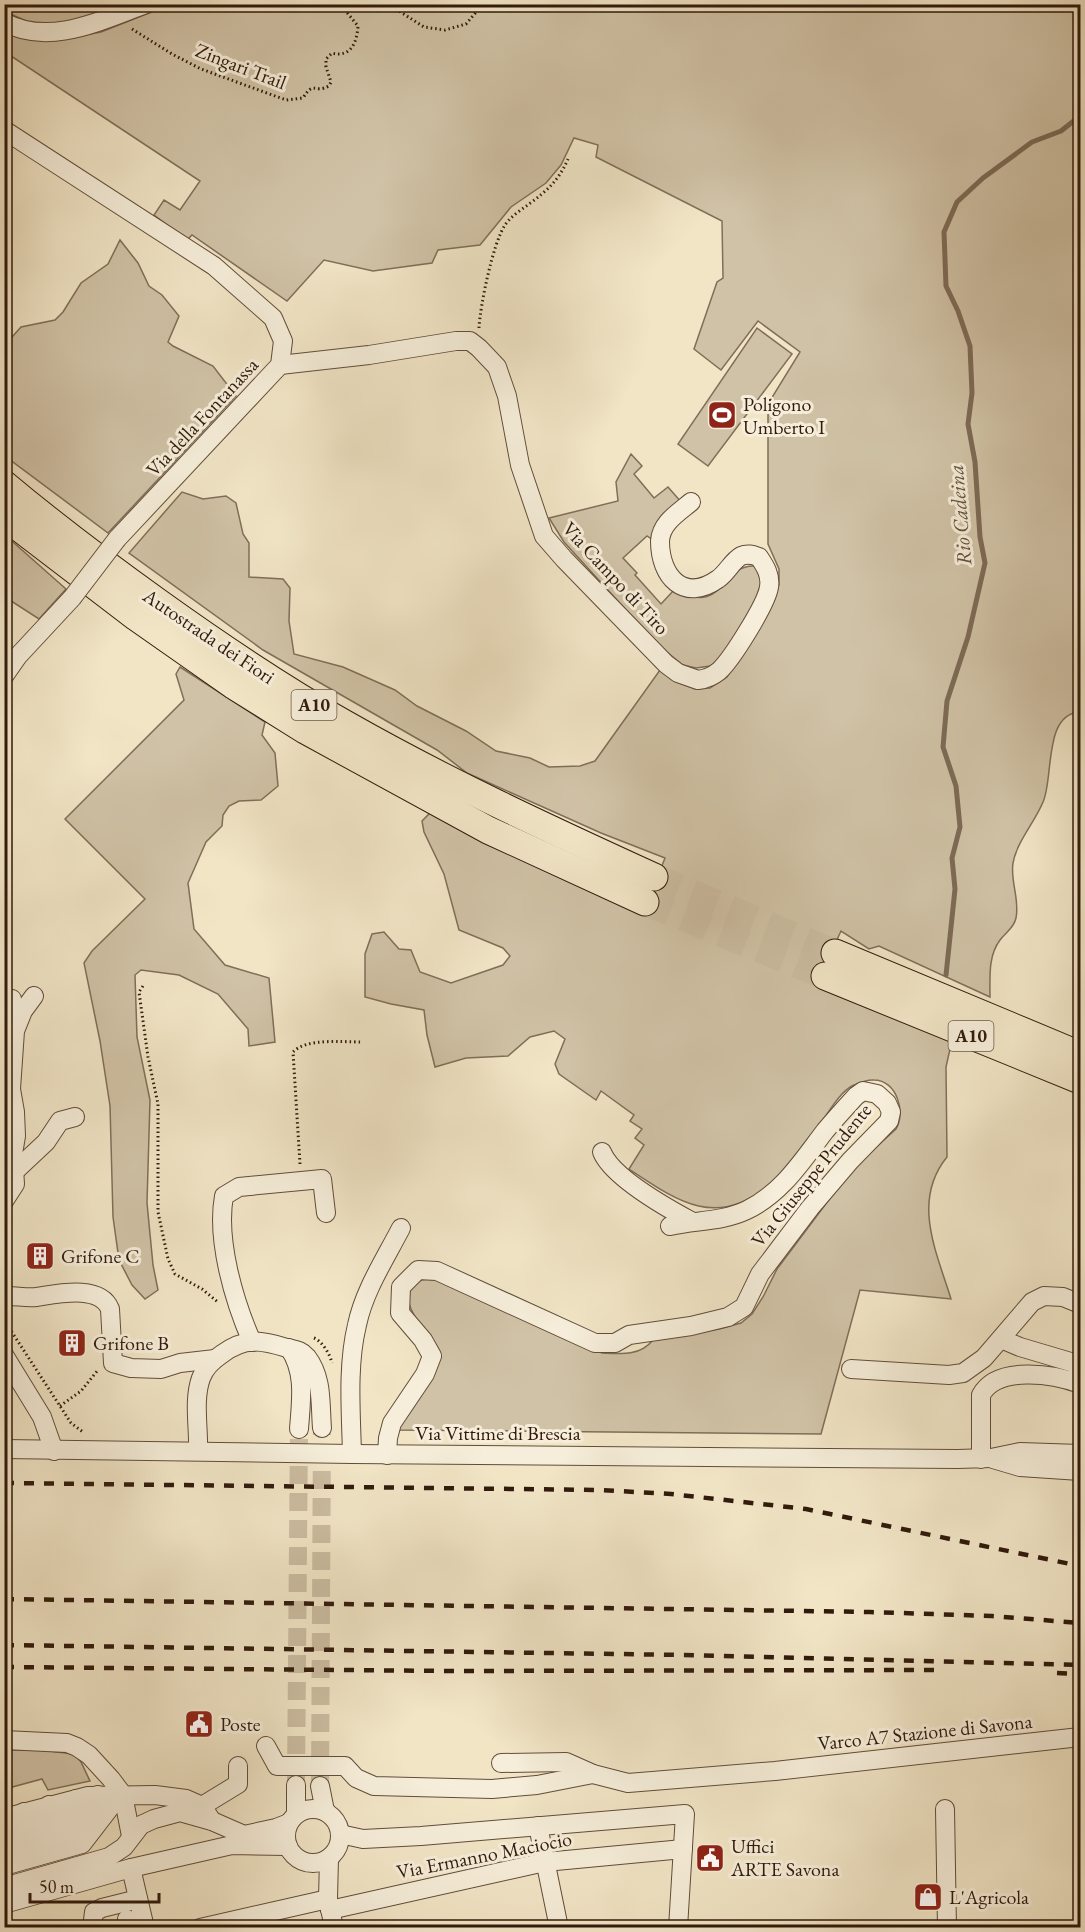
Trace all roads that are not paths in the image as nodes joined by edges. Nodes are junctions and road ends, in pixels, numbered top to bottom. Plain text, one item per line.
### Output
1 (146, 4) edge
2 (4, 22) edge
3 (4, 130) edge
4 (280, 365) junction
5 (4, 484) edge
6 (691, 502) dead end
7 (4, 516) edge
8 (4, 676) edge
9 (654, 877) tunnel mouth
10 (645, 902) tunnel mouth
11 (830, 965) tunnel mouth
12 (866, 980) junction
13 (34, 996) dead end
14 (12, 999) dead end
15 (4, 1016) edge
16 (1080, 1055) edge
17 (1080, 1080) edge
18 (75, 1117) dead end
19 (602, 1152) dead end
20 (13, 1173) junction
21 (4, 1201) edge
22 (326, 1214) dead end
23 (691, 1221) junction
24 (670, 1226) dead end
25 (401, 1228) dead end
26 (4, 1293) edge
27 (1080, 1304) edge
28 (1001, 1339) junction
29 (252, 1342) junction
30 (289, 1348) junction
31 (4, 1356) edge
32 (215, 1359) junction
33 (851, 1369) dead end
34 (1080, 1370) edge
35 (1080, 1384) edge
36 (322, 1428) tunnel mouth
37 (300, 1429) tunnel mouth
38 (4, 1449) edge
39 (54, 1451) junction
40 (198, 1451) junction
41 (352, 1454) junction
42 (1080, 1454) edge
43 (387, 1455) junction
44 (986, 1458) junction
45 (1080, 1472) edge
46 (1080, 1737) edge
47 (4, 1740) edge
48 (266, 1746) dead end
49 (501, 1763) dead end
50 (238, 1766) dead end
51 (593, 1774) junction
52 (296, 1785) tunnel mouth
53 (320, 1786) tunnel mouth
54 (98, 1795) junction
55 (121, 1795) junction
56 (76, 1799) junction
57 (50, 1805) junction
58 (945, 1809) dead end
59 (325, 1811) junction
60 (24, 1812) junction
61 (207, 1814) junction
62 (4, 1818) edge
63 (292, 1819) junction
64 (538, 1826) junction
65 (340, 1834) junction
66 (131, 1836) junction
67 (4, 1839) edge
68 (288, 1846) junction
69 (683, 1849) junction
70 (55, 1851) junction
71 (30, 1858) junction
72 (329, 1858) junction
73 (305, 1862) junction
74 (545, 1862) junction
75 (4, 1866) edge
76 (131, 1868) junction
77 (4, 1887) edge
78 (138, 1899) junction
79 (4, 1904) edge
80 (331, 1912) edge
81 (93, 1920) edge
82 (138, 1925) edge
83 (81, 1928) edge
84 (200, 1928) edge
85 (559, 1928) edge
86 (678, 1928) edge
87 (947, 1928) edge

1 - 2 street
3 - 4 street, Via della Fontanassa
4 - 6 street, Via Campo di Tiro
4 - 8 street, Via della Fontanassa, bridge
5 - 9 highway, Autostrada dei Fiori / A10
7 - 10 highway, Autostrada dei Fiori / A10
11 - 12 highway, A10
12 - 16 highway, A10
12 - 17 highway, A10
13 - 20 street
14 - 15 street
18 - 20 street
19 - 23 street
20 - 21 street
22 - 29 street
23 - 24 street, Via Giuseppe Prudente
23 - 43 street, Via Giuseppe Prudente
25 - 41 street
26 - 32 street
27 - 28 street
28 - 33 street
28 - 34 street
29 - 30 street
29 - 32 street
30 - 36 street
30 - 37 street
31 - 39 street
32 - 40 street
35 - 44 street
38 - 39 street, Via Vittime di Brescia
39 - 40 street, Via Vittime di Brescia
40 - 41 street, Via Vittime di Brescia
41 - 43 street, Via Vittime di Brescia
42 - 44 street, Via Vittime di Brescia
43 - 44 street, Via Vittime di Brescia
44 - 45 street, Via Vittime di Brescia
46 - 51 street, Varco A7 Stazione di Savona
47 - 55 street
48 - 51 street
49 - 51 street, Varco A7 Stazione di Savona
50 - 61 street
52 - 63 street
53 - 59 street
54 - 55 street
54 - 56 street
54 - 70 street
55 - 61 street
55 - 66 street
55 - 70 street
56 - 57 street
56 - 71 street
57 - 60 street
57 - 75 street
58 - 87 street
59 - 63 street
59 - 65 street
60 - 62 street
60 - 67 street
61 - 63 street
61 - 66 street
63 - 68 street
64 - 65 street, Via Ermanno Maciocio
64 - 69 street, Via Ermanno Maciocio
64 - 74 street
65 - 72 street
66 - 77 street
68 - 73 street
68 - 76 street
69 - 74 street, Via Ermanno Maciocio
69 - 86 street
70 - 71 street
71 - 75 street
72 - 73 street
72 - 80 street
73 - 80 street
74 - 80 street, Via Ermanno Maciocio
74 - 85 street
76 - 78 street
76 - 79 street
78 - 81 street
78 - 82 street
80 - 84 street, Via Ermanno Maciocio
81 - 83 street

